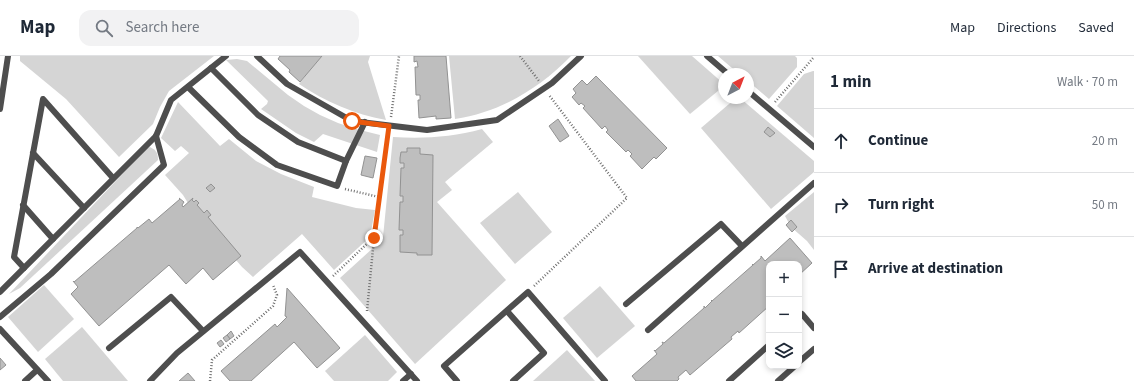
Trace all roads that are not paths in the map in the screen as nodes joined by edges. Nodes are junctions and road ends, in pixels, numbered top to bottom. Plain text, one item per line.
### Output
1 (8, 56) edge
2 (226, 56) edge
3 (257, 56) edge
4 (581, 56) edge
5 (707, 56) edge
6 (211, 68) junction
7 (721, 68) edge
8 (188, 87) junction
9 (754, 96) edge
10 (0, 109) edge
11 (365, 122) junction
12 (156, 136) junction
13 (814, 147) edge
14 (33, 153) junction
15 (346, 161) junction
16 (114, 178) junction
17 (814, 183) edge
18 (23, 205) junction
19 (84, 208) junction
20 (53, 239) junction
21 (742, 246) junction
22 (24, 268) junction
23 (0, 292) edge
24 (626, 304) dead end
25 (507, 311) junction
26 (802, 314) edge
27 (0, 317) edge
28 (814, 328) edge
29 (0, 329) edge
30 (648, 330) dead end
31 (203, 331) junction
32 (109, 348) dead end
33 (766, 348) edge
34 (814, 349) edge
35 (802, 359) edge
36 (792, 369) edge
37 (37, 370) junction
38 (410, 374) junction
39 (24, 381) edge
40 (48, 381) edge
41 (150, 381) edge
42 (403, 381) edge
43 (416, 381) edge
44 (457, 381) edge
45 (513, 381) edge
46 (605, 381) edge
47 (729, 381) edge
48 (778, 381) edge

1 - 10 lane
2 - 6 lane
3 - 11 lane
4 - 11 lane
5 - 7 lane
6 - 8 lane
6 - 15 lane
8 - 12 lane
8 - 15 lane
9 - 13 lane
11 - 15 lane
12 - 16 lane
12 - 27 lane
14 - 16 lane
14 - 18 lane
14 - 19 lane
16 - 19 lane
17 - 21 lane
18 - 20 lane
18 - 22 lane
19 - 20 lane
20 - 22 lane
21 - 24 lane
21 - 30 lane
22 - 23 lane
25 - 44 lane
25 - 45 lane
25 - 46 lane
26 - 28 lane
29 - 37 lane
31 - 32 lane
31 - 38 lane
31 - 41 lane
33 - 47 lane
34 - 35 lane
36 - 48 lane
37 - 39 lane
37 - 40 lane
38 - 42 lane
38 - 43 lane

